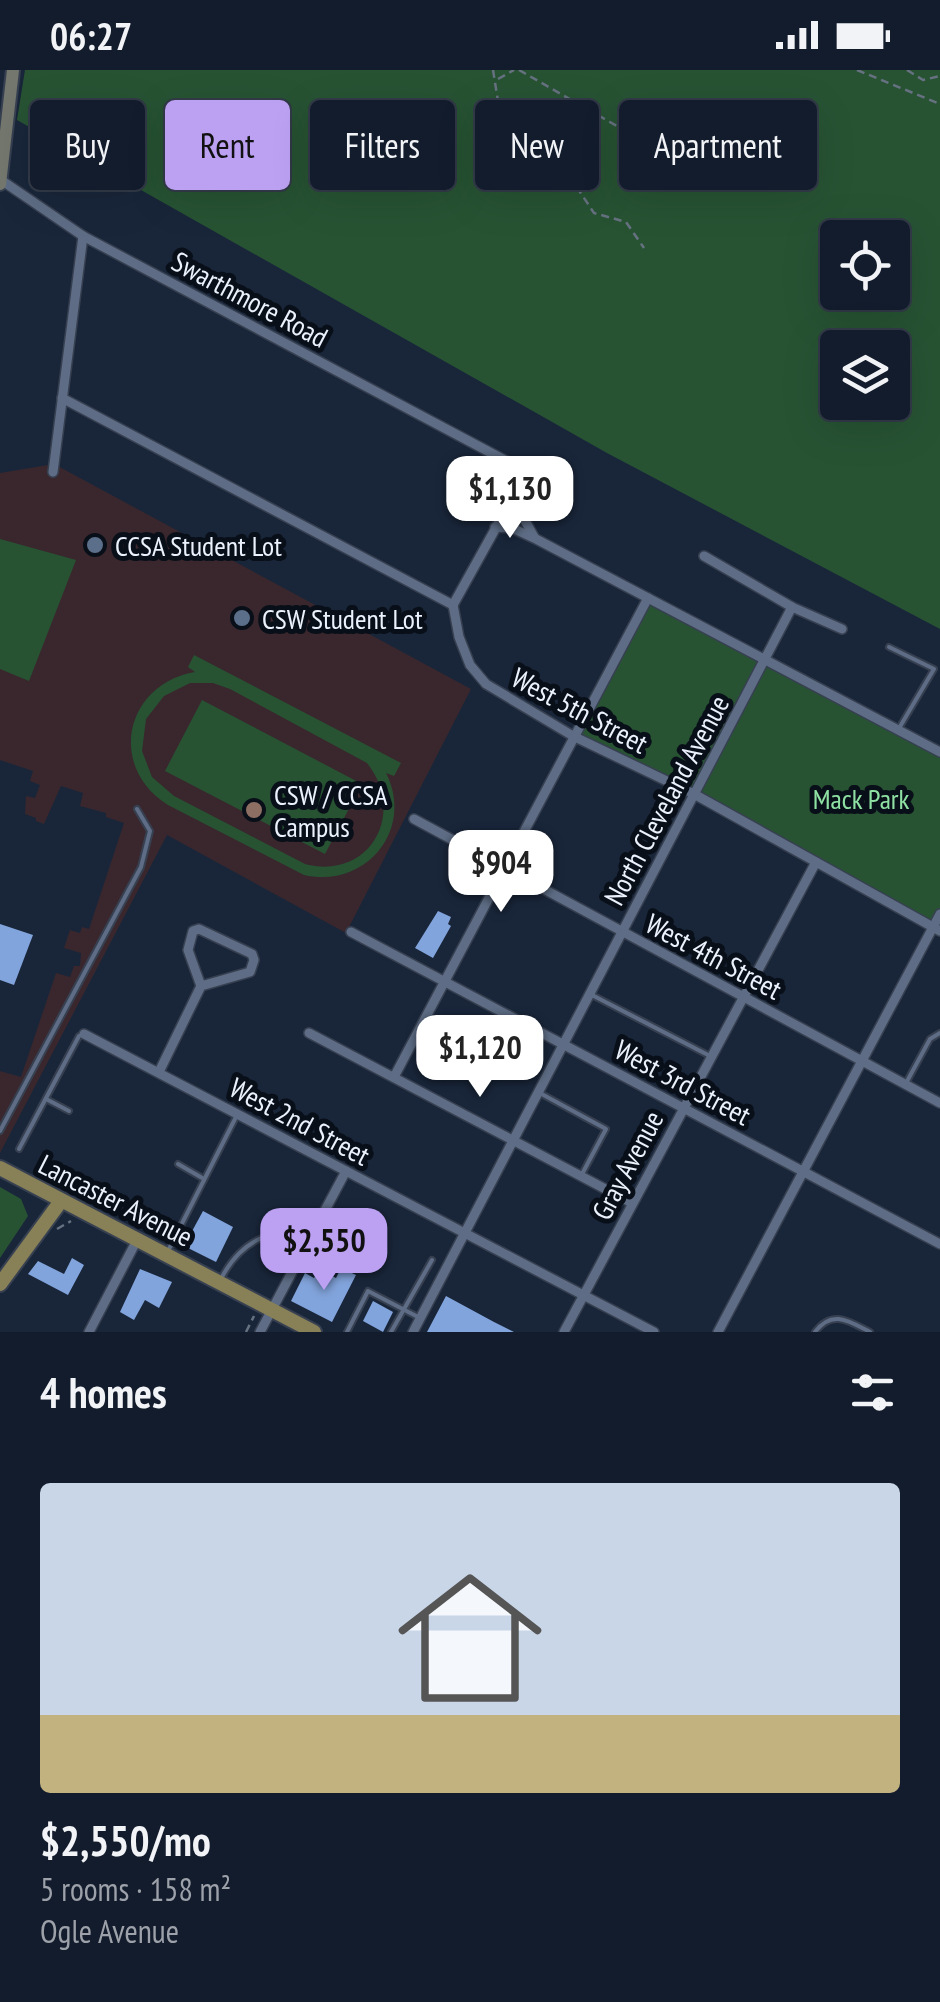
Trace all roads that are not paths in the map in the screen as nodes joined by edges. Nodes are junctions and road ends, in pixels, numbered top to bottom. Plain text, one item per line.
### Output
1 (13, 70) edge
2 (0, 182) edge
3 (83, 236) junction
4 (62, 398) junction
5 (53, 472) dead end
6 (516, 481) junction
7 (495, 527) junction
8 (536, 539) junction
9 (704, 556) dead end
10 (648, 598) junction
11 (453, 605) junction
12 (792, 607) junction
13 (842, 630) dead end
14 (889, 647) dead end
15 (764, 660) junction
16 (898, 730) junction
17 (574, 736) junction
18 (940, 752) edge
19 (694, 794) junction
20 (138, 809) dead end
21 (414, 819) dead end
22 (816, 862) junction
23 (504, 868) junction
24 (940, 914) edge
25 (936, 929) edge
26 (351, 932) dead end
27 (622, 932) junction
28 (444, 981) junction
29 (201, 986) junction
30 (590, 994) junction
31 (742, 996) junction
32 (308, 1033) dead end
33 (940, 1033) edge
34 (84, 1034) joint
35 (564, 1044) junction
36 (711, 1056) junction
37 (861, 1061) junction
38 (158, 1072) junction
39 (394, 1076) junction
40 (905, 1085) junction
41 (538, 1092) junction
42 (46, 1100) junction
43 (940, 1103) edge
44 (684, 1108) junction
45 (69, 1111) dead end
46 (238, 1114) junction
47 (2, 1128) edge
48 (514, 1140) junction
49 (19, 1149) dead end
50 (178, 1164) dead end
51 (0, 1168) edge
52 (346, 1170) junction
53 (804, 1172) junction
54 (581, 1176) junction
55 (204, 1179) junction
56 (61, 1201) junction
57 (632, 1203) junction
58 (465, 1232) junction
59 (137, 1240) junction
60 (308, 1241) junction
61 (940, 1244) edge
62 (162, 1257) junction
63 (432, 1260) dead end
64 (220, 1281) junction
65 (0, 1284) edge
66 (584, 1296) junction
67 (403, 1309) junction
68 (272, 1310) junction
69 (420, 1318) junction
70 (350, 1331) edge
71 (89, 1332) edge
72 (260, 1332) edge
73 (314, 1332) edge
74 (391, 1332) edge
75 (413, 1332) edge
76 (564, 1332) edge
77 (654, 1332) edge
78 (718, 1332) edge
79 (815, 1332) edge
80 (870, 1332) edge

1 - 2 main road
2 - 3 street, Swarthmore Road
3 - 4 street
3 - 6 street, Swarthmore Road
4 - 5 street
4 - 11 street
6 - 7 street
6 - 8 street
7 - 8 street
7 - 11 street
8 - 10 street
9 - 12 street
10 - 15 street
10 - 17 street
11 - 17 street, West 5th Street
12 - 13 street
12 - 15 street, North Cleveland Avenue
14 - 16 lane
15 - 16 street
15 - 19 street, North Cleveland Avenue
16 - 18 street
17 - 19 street, West 5th Street
17 - 23 street
19 - 22 street, West 5th Street
19 - 27 street, North Cleveland Avenue
20 - 47 lane
21 - 23 street, West 4th Street
22 - 25 street, West 5th Street
22 - 31 street, Gray Avenue
23 - 27 street, West 4th Street
23 - 28 street
24 - 25 street
25 - 37 street
26 - 28 street, West 3rd Street
27 - 30 street, North Cleveland Avenue
27 - 31 street, West 4th Street
28 - 35 street, West 3rd Street
28 - 39 street
29 - 29 street
29 - 38 street
30 - 35 street, North Cleveland Avenue
30 - 36 lane
31 - 36 street, Gray Avenue
31 - 37 street, West 4th Street
32 - 39 street
33 - 40 lane
34 - 38 street, West 2nd Street
34 - 42 lane
35 - 41 street, North Cleveland Avenue
35 - 44 street, West 3rd Street
36 - 44 street, Gray Avenue
37 - 40 street, West 4th Street
37 - 53 street
38 - 46 street, West 2nd Street
39 - 48 street
40 - 43 street, West 4th Street
41 - 48 street, North Cleveland Avenue
41 - 54 lane
42 - 45 lane
42 - 49 lane
44 - 53 street, West 3rd Street
44 - 57 street, Gray Avenue
46 - 52 street, West 2nd Street
46 - 55 lane
48 - 54 street
48 - 58 street, North Cleveland Avenue
50 - 55 lane
51 - 56 main road, Lancaster Avenue
52 - 58 street, West 2nd Street
52 - 60 street
53 - 61 street, West 3rd Street
53 - 78 street
54 - 57 street
55 - 62 lane
56 - 59 main road, Lancaster Avenue
56 - 65 main road
57 - 66 street, Gray Avenue
58 - 66 street, West 2nd Street
58 - 69 street, North Cleveland Avenue
59 - 62 main road, Lancaster Avenue
59 - 71 street
60 - 64 lane
60 - 68 street
62 - 64 main road, Lancaster Avenue
63 - 67 lane
64 - 68 main road, Lancaster Avenue
66 - 76 street, Gray Avenue
66 - 77 street, West 2nd Street
67 - 69 lane
67 - 70 lane
67 - 74 lane
68 - 72 street
68 - 73 main road, Lancaster Avenue
69 - 75 street, North Cleveland Avenue
79 - 80 lane

